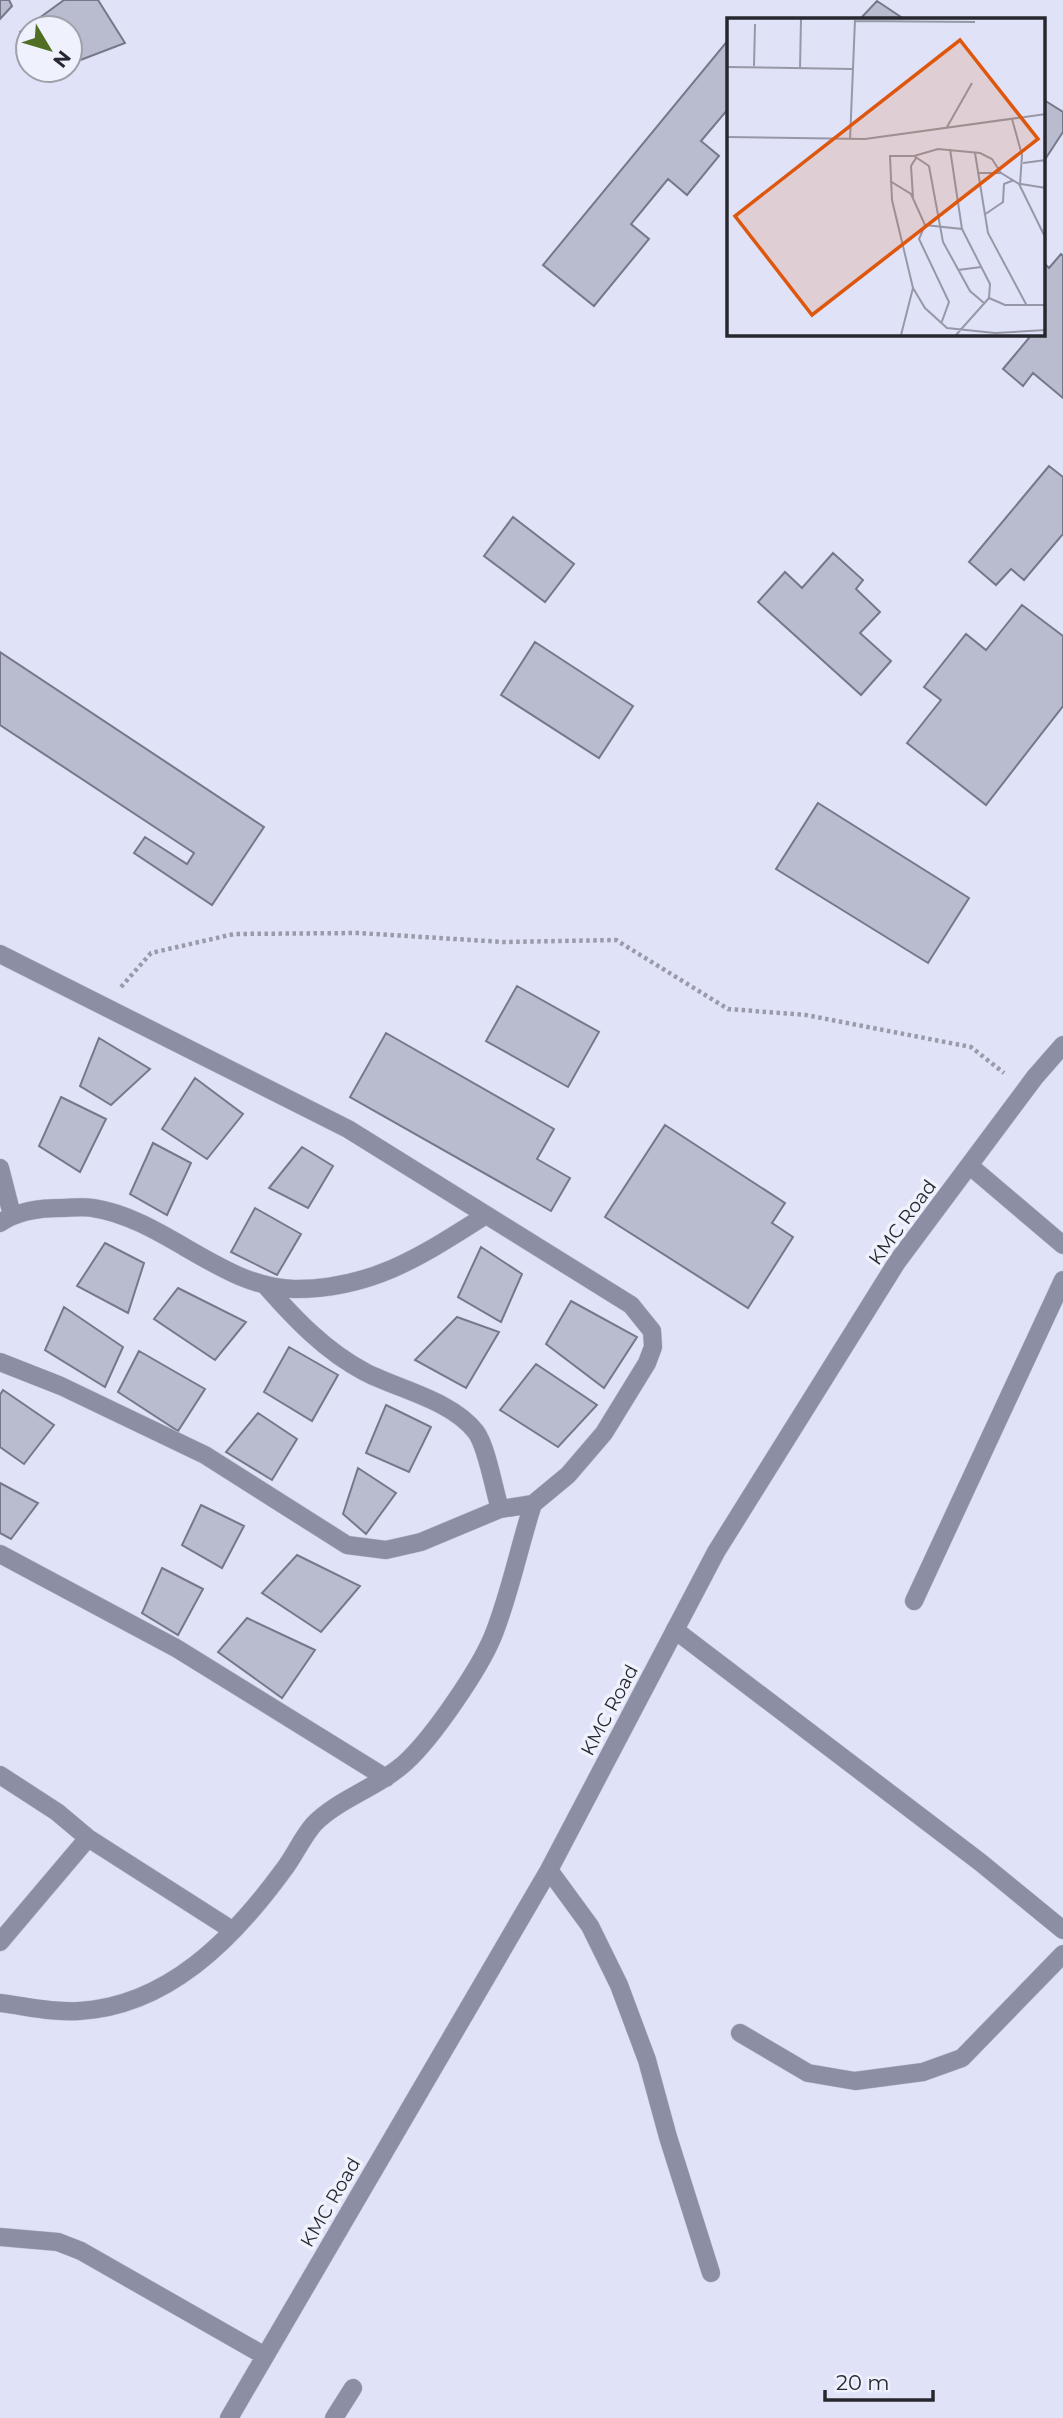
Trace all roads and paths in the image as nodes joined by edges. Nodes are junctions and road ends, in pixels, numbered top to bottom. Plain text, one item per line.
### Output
1 (0, 954) edge
2 (103, 1006) junction
3 (1063, 1045) edge
4 (1026, 1090) junction
5 (970, 1166) junction
6 (0, 1168) edge
7 (486, 1215) junction
8 (6, 1219) edge
9 (1063, 1245) edge
10 (1063, 1280) edge
11 (265, 1285) junction
12 (0, 1362) edge
13 (533, 1504) junction
14 (500, 1509) junction
15 (0, 1554) edge
16 (914, 1601) dead end
17 (676, 1630) junction
18 (0, 1775) edge
19 (386, 1778) junction
20 (88, 1838) junction
21 (549, 1870) junction
22 (232, 1930) junction
23 (1063, 1930) edge
24 (0, 1941) edge
25 (1063, 1954) edge
26 (0, 2003) edge
27 (740, 2033) dead end
28 (0, 2237) edge
29 (711, 2273) dead end
30 (265, 2356) junction
31 (353, 2388) dead end
32 (229, 2418) edge
33 (334, 2418) edge

1 - 2 street
2 - 4 path
2 - 7 street
3 - 4 street, KMC Road
4 - 5 street, KMC Road
5 - 9 street
5 - 17 street, KMC Road
6 - 8 street
7 - 11 street
7 - 13 street
8 - 11 street
10 - 16 street
11 - 14 street
12 - 14 street
13 - 14 street
13 - 19 street
15 - 19 street
17 - 21 street, KMC Road
17 - 23 street
18 - 20 street
19 - 22 street
20 - 22 street
20 - 24 street
21 - 29 street
21 - 30 street, KMC Road
22 - 26 street
25 - 27 street
28 - 30 street
30 - 32 street, KMC Road
31 - 33 street

